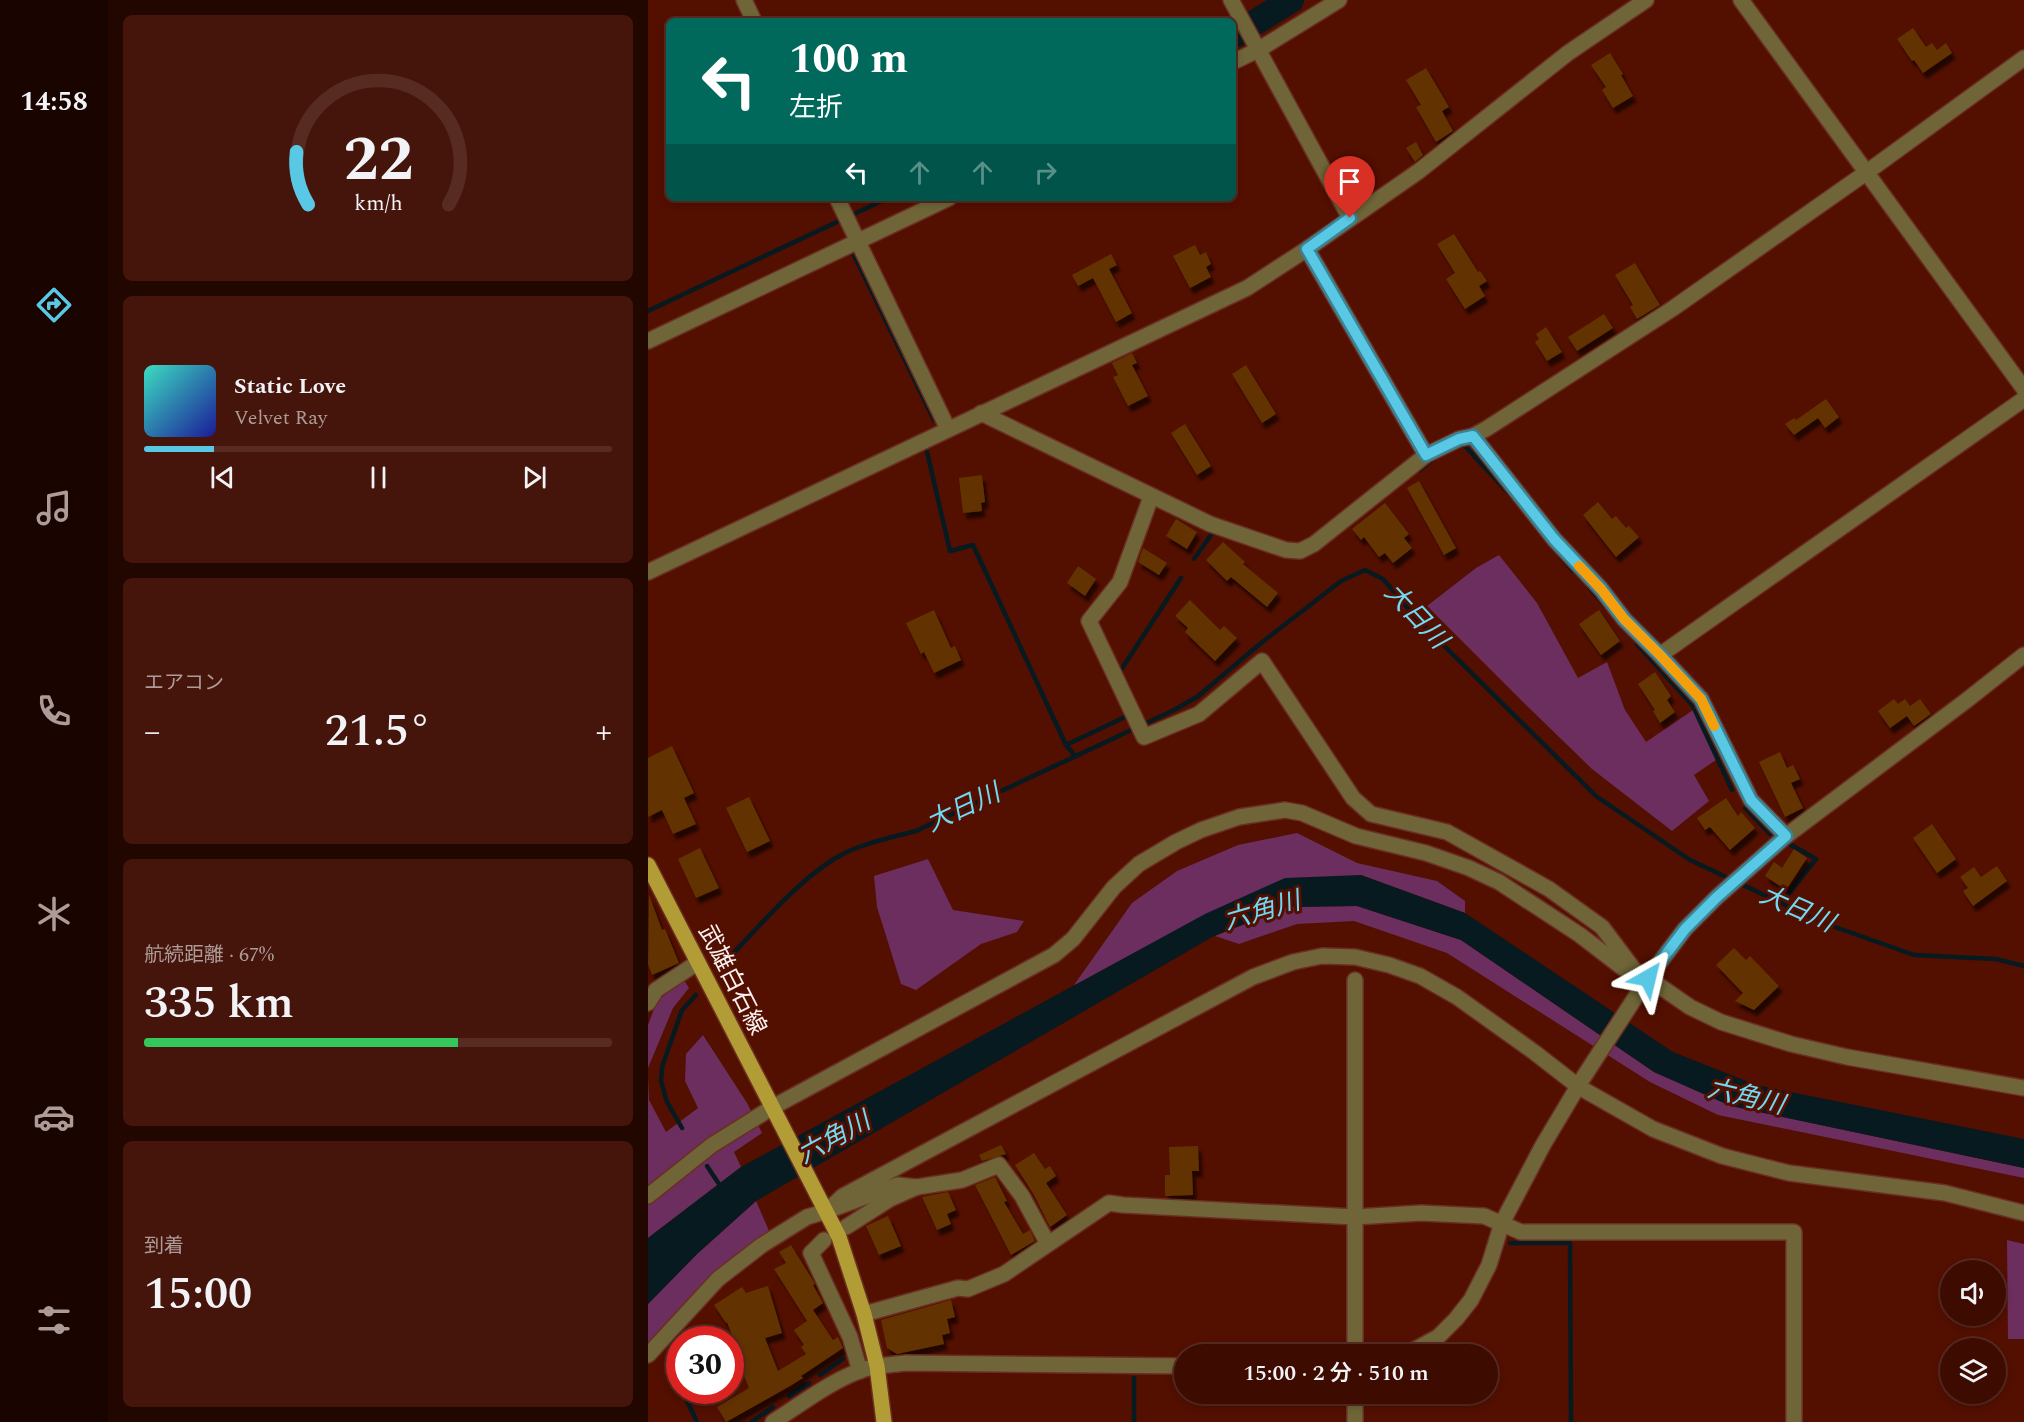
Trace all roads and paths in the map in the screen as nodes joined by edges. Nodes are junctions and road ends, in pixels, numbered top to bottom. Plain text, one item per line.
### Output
1 (744, 0) edge
2 (1231, 0) edge
3 (1339, 0) edge
4 (1646, 0) edge
5 (1741, 0) edge
6 (753, 18) edge
7 (1255, 44) junction
8 (2024, 58) edge
9 (1236, 60) edge
10 (1867, 172) junction
11 (941, 201) edge
12 (840, 204) edge
13 (1350, 218) junction
14 (854, 233) junction
15 (1307, 249) junction
16 (648, 340) edge
17 (2024, 389) edge
18 (2024, 399) edge
19 (981, 413) junction
20 (948, 429) junction
21 (1473, 436) junction
22 (1426, 455) junction
23 (1151, 496) junction
24 (648, 572) edge
25 (1660, 655) junction
26 (2024, 656) edge
27 (1786, 836) junction
28 (648, 865) edge
29 (697, 963) junction
30 (1643, 979) junction
31 (1355, 980) dead end
32 (648, 1003) edge
33 (1581, 1083) junction
34 (2024, 1088) edge
35 (775, 1111) junction
36 (917, 1187) junction
37 (648, 1196) edge
38 (824, 1205) junction
39 (2024, 1213) edge
40 (1355, 1216) junction
41 (1502, 1223) junction
42 (846, 1227) dead end
43 (824, 1240) dead end
44 (1048, 1244) junction
45 (864, 1314) junction
46 (1355, 1344) edge
47 (1425, 1344) edge
48 (648, 1355) edge
49 (877, 1366) junction
50 (1174, 1366) edge
51 (861, 1371) junction
52 (1355, 1404) edge
53 (773, 1422) edge
54 (884, 1422) edge
55 (1355, 1422) edge
56 (1794, 1422) edge

1 - 6 street
2 - 7 street
3 - 7 street
4 - 13 street
5 - 10 street
7 - 9 street
7 - 13 street
8 - 10 street
10 - 17 street
10 - 21 street
11 - 14 street
12 - 14 street
13 - 15 street
14 - 16 street
14 - 20 street
15 - 19 street
15 - 22 street
18 - 25 street
19 - 20 street
19 - 23 street
20 - 24 street
21 - 22 street
21 - 25 street
22 - 23 street
23 - 30 street
25 - 27 street
26 - 27 street
27 - 30 street
28 - 29 main road, 武雄白石線
29 - 32 street
29 - 35 main road, 武雄白石線
30 - 33 street
30 - 34 street
30 - 35 street
31 - 40 street
33 - 38 street
33 - 39 street
33 - 41 street
35 - 37 street
35 - 38 main road, 武雄白石線
36 - 38 street
36 - 42 street
36 - 44 street
38 - 45 main road
38 - 48 street
40 - 41 street
40 - 44 street
40 - 46 street
41 - 47 street
41 - 56 street
43 - 51 street
44 - 45 street
45 - 49 main road
49 - 50 street
49 - 51 street
49 - 54 main road
51 - 53 street
52 - 55 street

